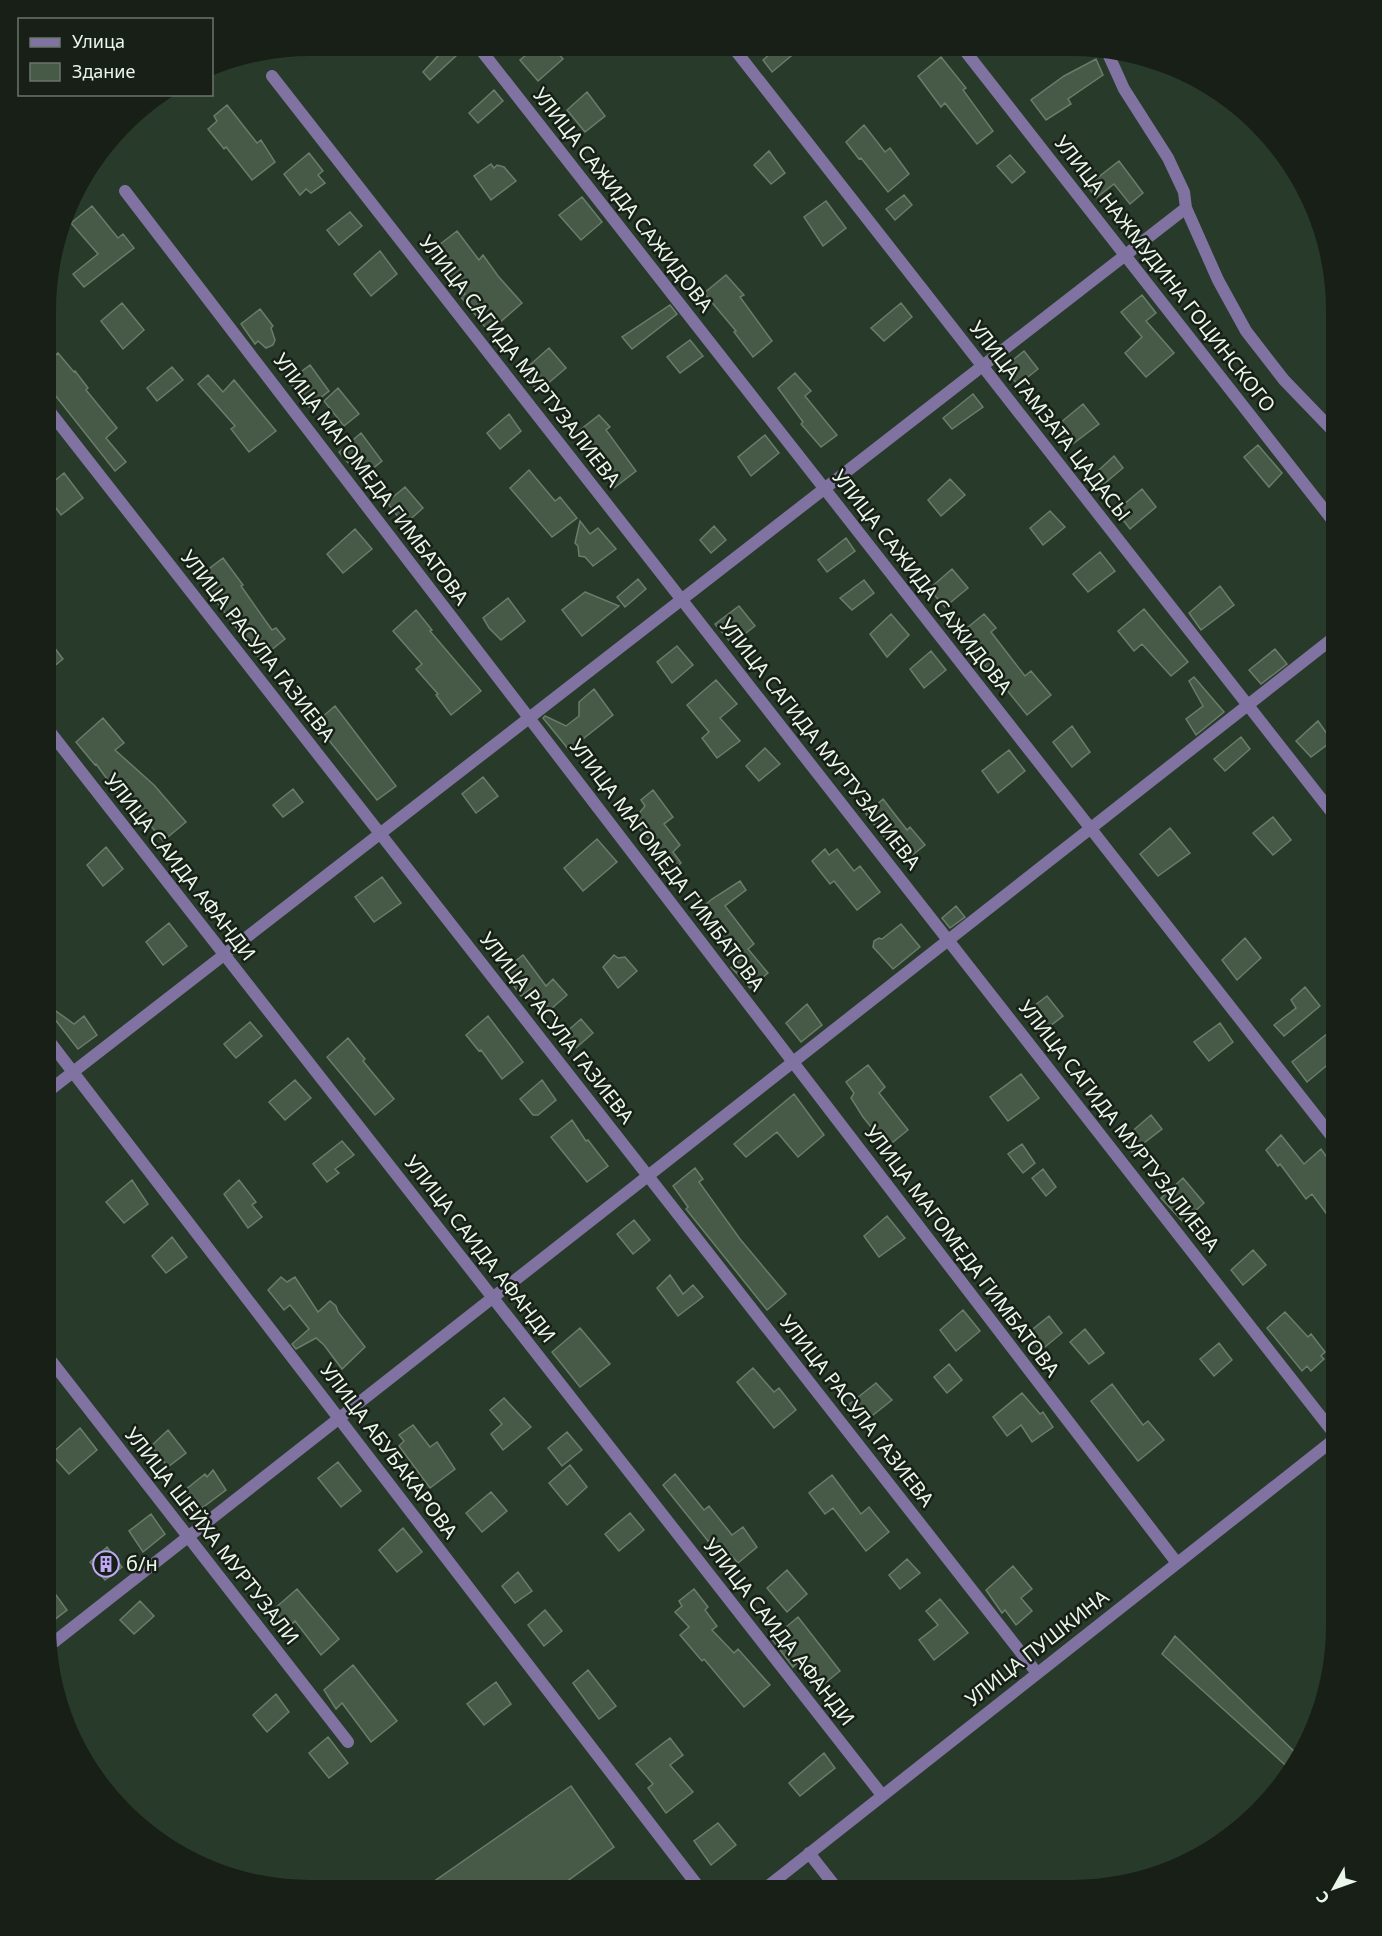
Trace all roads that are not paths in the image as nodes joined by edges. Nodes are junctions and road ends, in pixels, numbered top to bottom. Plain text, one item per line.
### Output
1 (486, 56) edge
2 (740, 56) edge
3 (969, 56) edge
4 (1110, 59) edge
5 (272, 76) dead end
6 (125, 191) dead end
7 (1186, 208) junction
8 (1125, 255) junction
9 (982, 366) junction
10 (56, 420) edge
11 (1326, 424) edge
12 (824, 488) junction
13 (1326, 512) edge
14 (682, 599) junction
15 (1326, 644) edge
16 (1248, 705) junction
17 (529, 717) junction
18 (56, 741) edge
19 (1326, 805) edge
20 (1090, 829) junction
21 (380, 834) junction
22 (949, 940) junction
23 (224, 955) junction
24 (56, 1050) edge
25 (793, 1062) junction
26 (73, 1072) junction
27 (56, 1085) edge
28 (1326, 1129) edge
29 (648, 1176) junction
30 (493, 1298) junction
31 (56, 1367) edge
32 (339, 1419) junction
33 (1326, 1424) edge
34 (1326, 1445) edge
35 (188, 1537) junction
36 (1177, 1563) junction
37 (56, 1641) edge
38 (1037, 1673) junction
39 (348, 1742) dead end
40 (882, 1795) junction
41 (809, 1853) junction
42 (692, 1880) edge
43 (776, 1880) edge
44 (830, 1880) edge

1 - 12 street, УЛИЦА САЖИДА САЖИДОВА
2 - 9 street, УЛИЦА ГАМЗАТА ЦАДАСЫ
3 - 8 street, УЛИЦА НАЖМУДИНА ГОЦИНСКОГО
4 - 7 street
5 - 14 street, УЛИЦА САГИДА МУРТУЗАЛИЕВА
6 - 17 street, УЛИЦА МАГОМЕДА ГИМБАТОВА
7 - 8 street
7 - 11 street
8 - 9 street
8 - 13 street, УЛИЦА НАЖМУДИНА ГОЦИНСКОГО
9 - 12 street
9 - 16 street, УЛИЦА ГАМЗАТА ЦАДАСЫ
10 - 21 street, УЛИЦА РАСУЛА ГАЗИЕВА
12 - 14 street
12 - 20 street, УЛИЦА САЖИДА САЖИДОВА
14 - 17 street
14 - 22 street, УЛИЦА САГИДА МУРТУЗАЛИЕВА
15 - 16 street
16 - 19 street, УЛИЦА ГАМЗАТА ЦАДАСЫ
16 - 20 street
17 - 21 street
17 - 25 street, УЛИЦА МАГОМЕДА ГИМБАТОВА
18 - 23 street, УЛИЦА САИДА АФАНДИ
20 - 22 street
20 - 28 street, УЛИЦА САЖИДА САЖИДОВА
21 - 23 street
21 - 29 street, УЛИЦА РАСУЛА ГАЗИЕВА
22 - 25 street
22 - 33 street, УЛИЦА САГИДА МУРТУЗАЛИЕВА
23 - 26 street
23 - 30 street, УЛИЦА САИДА АФАНДИ
24 - 26 street, УЛИЦА АБУБАКАРОВА
25 - 29 street
25 - 36 street, УЛИЦА МАГОМЕДА ГИМБАТОВА
26 - 27 street
26 - 32 street, УЛИЦА АБУБАКАРОВА
29 - 30 street
29 - 38 street, УЛИЦА РАСУЛА ГАЗИЕВА
30 - 32 street
30 - 40 street, УЛИЦА САИДА АФАНДИ
31 - 35 street, УЛИЦА ШЕЙХА МУРТУЗАЛИ
32 - 35 street
32 - 42 street, УЛИЦА АБУБАКАРОВА
34 - 36 street, УЛИЦА ПУШКИНА
35 - 37 street
35 - 39 street, УЛИЦА ШЕЙХА МУРТУЗАЛИ
36 - 38 street, УЛИЦА ПУШКИНА
38 - 40 street, УЛИЦА ПУШКИНА
40 - 41 street, УЛИЦА ПУШКИНА
41 - 43 street, УЛИЦА ПУШКИНА
41 - 44 street

